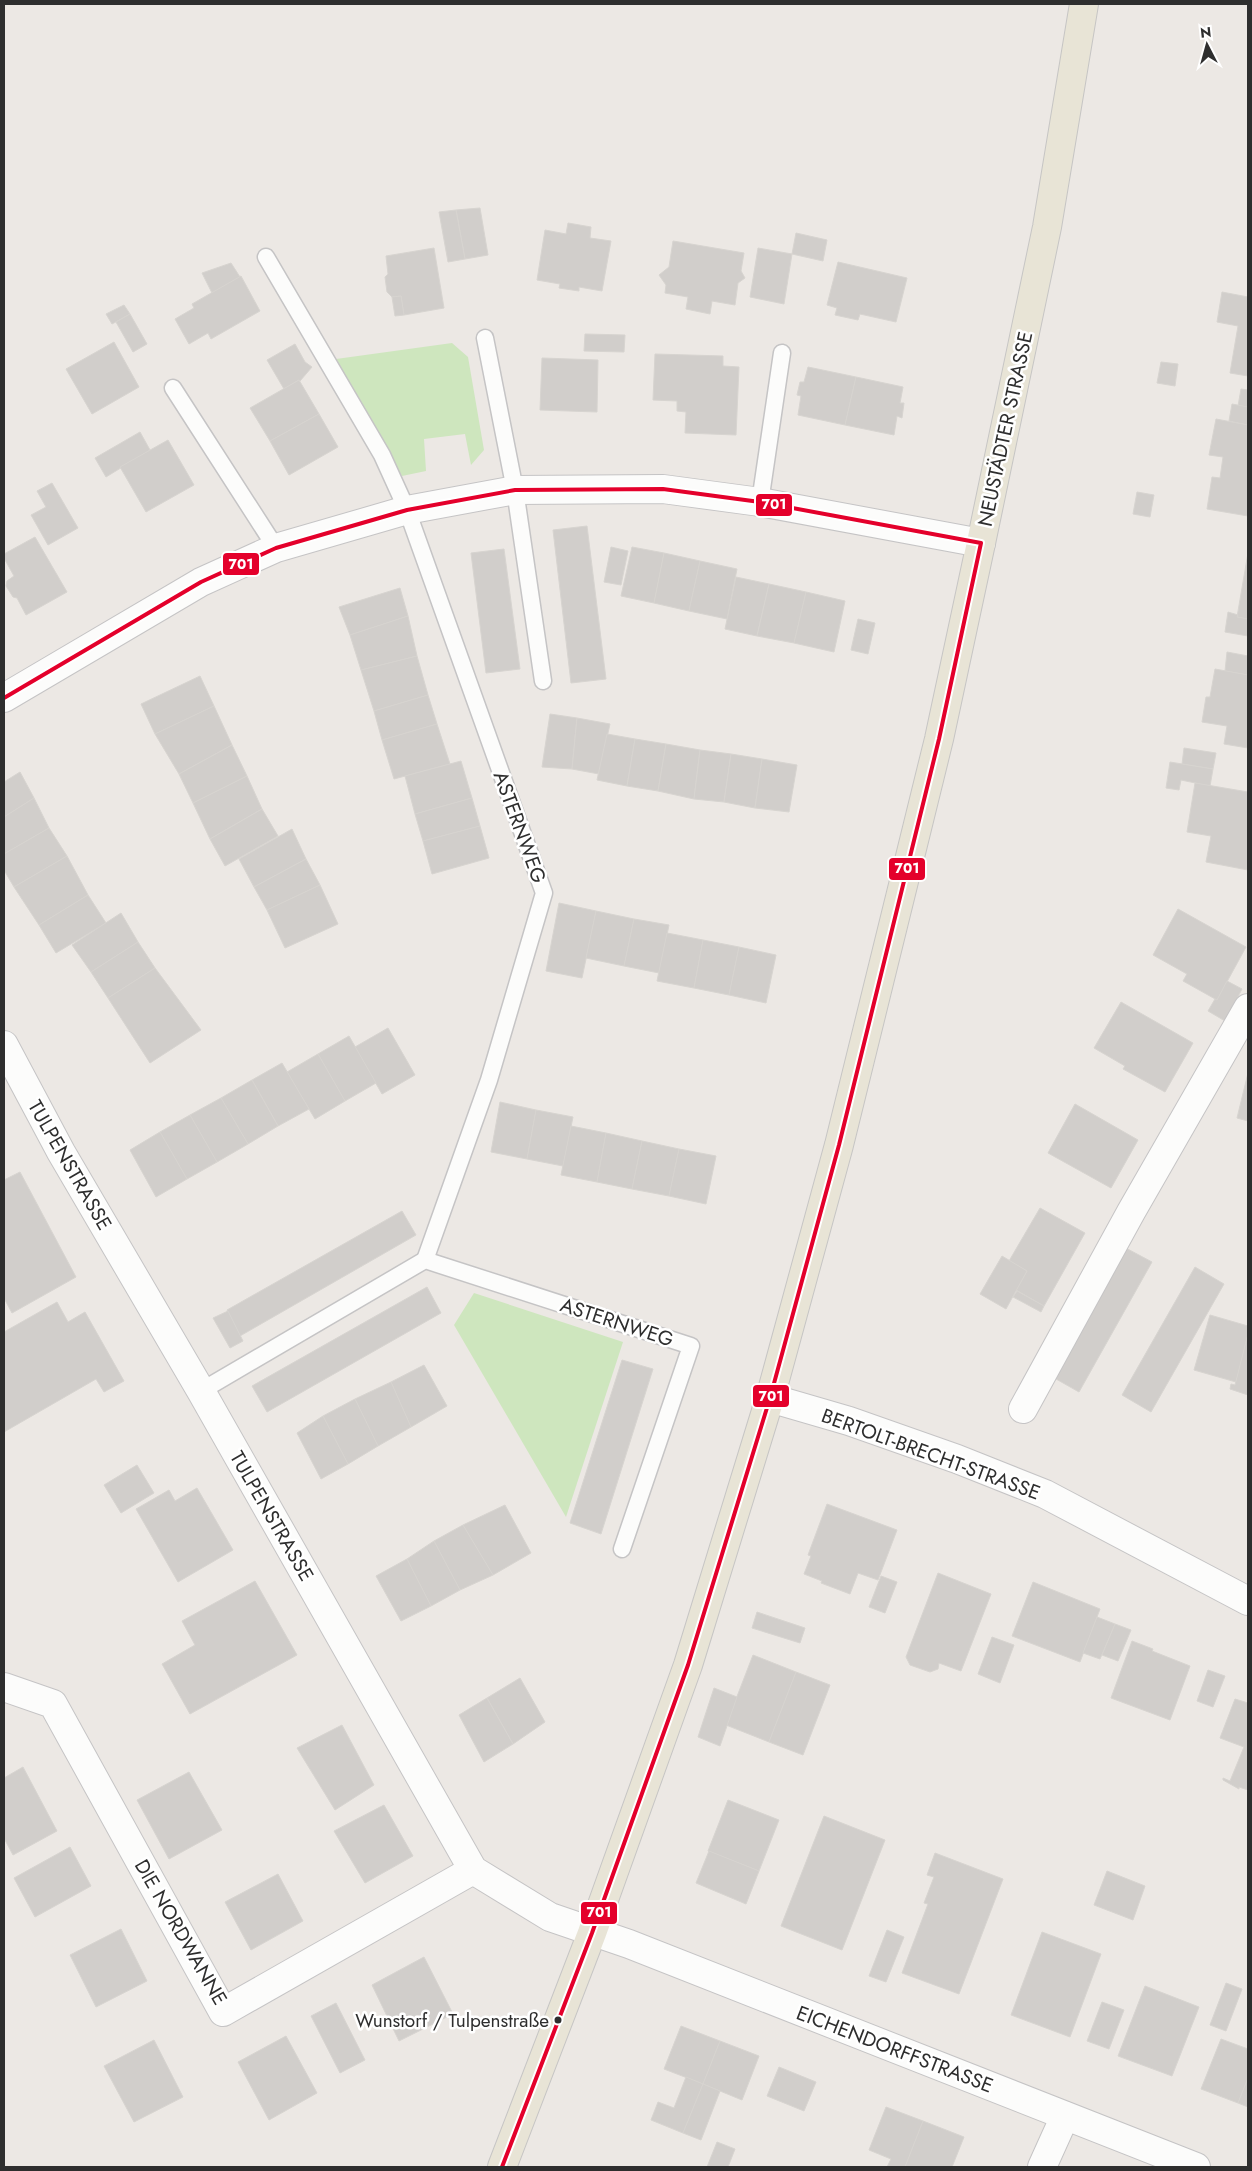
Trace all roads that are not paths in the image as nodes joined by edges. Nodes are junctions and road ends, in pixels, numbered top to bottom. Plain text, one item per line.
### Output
1 (1084, 4) edge
2 (266, 257) dead end
3 (485, 338) dead end
4 (782, 353) dead end
5 (173, 388) dead end
6 (515, 490) junction
7 (760, 502) junction
8 (408, 510) junction
9 (981, 543) junction
10 (276, 548) junction
11 (543, 681) dead end
12 (6, 691) edge
13 (1248, 1008) edge
14 (4, 1045) edge
15 (424, 1260) junction
16 (200, 1391) junction
17 (770, 1398) junction
18 (1023, 1409) dead end
19 (622, 1549) dead end
20 (1248, 1601) edge
21 (4, 1687) edge
22 (472, 1870) junction
23 (592, 1933) junction
24 (1065, 2116) junction
25 (502, 2167) edge
26 (1042, 2167) edge
27 (1196, 2167) edge

1 - 9 main road, NEUSTÄDTER STRASSE
2 - 8 lane, ASTERNWEG
3 - 6 lane
4 - 7 lane
5 - 10 lane
6 - 7 street
6 - 8 street
6 - 11 lane
7 - 9 street
8 - 10 street
8 - 15 lane, ASTERNWEG
9 - 17 main road, NEUSTÄDTER STRASSE
10 - 12 street
13 - 18 street
14 - 16 street, TULPENSTRASSE
15 - 16 lane
15 - 19 lane, ASTERNWEG
16 - 22 street, TULPENSTRASSE
17 - 20 street, BERTOLT-BRECHT-STRASSE
17 - 23 main road, NEUSTÄDTER STRASSE
21 - 22 street, DIE NORDWANNE
22 - 23 street, TULPENSTRASSE
23 - 24 street, EICHENDORFFSTRASSE
23 - 25 main road, NEUSTÄDTER STRASSE
24 - 26 street
24 - 27 street, EICHENDORFFSTRASSE

